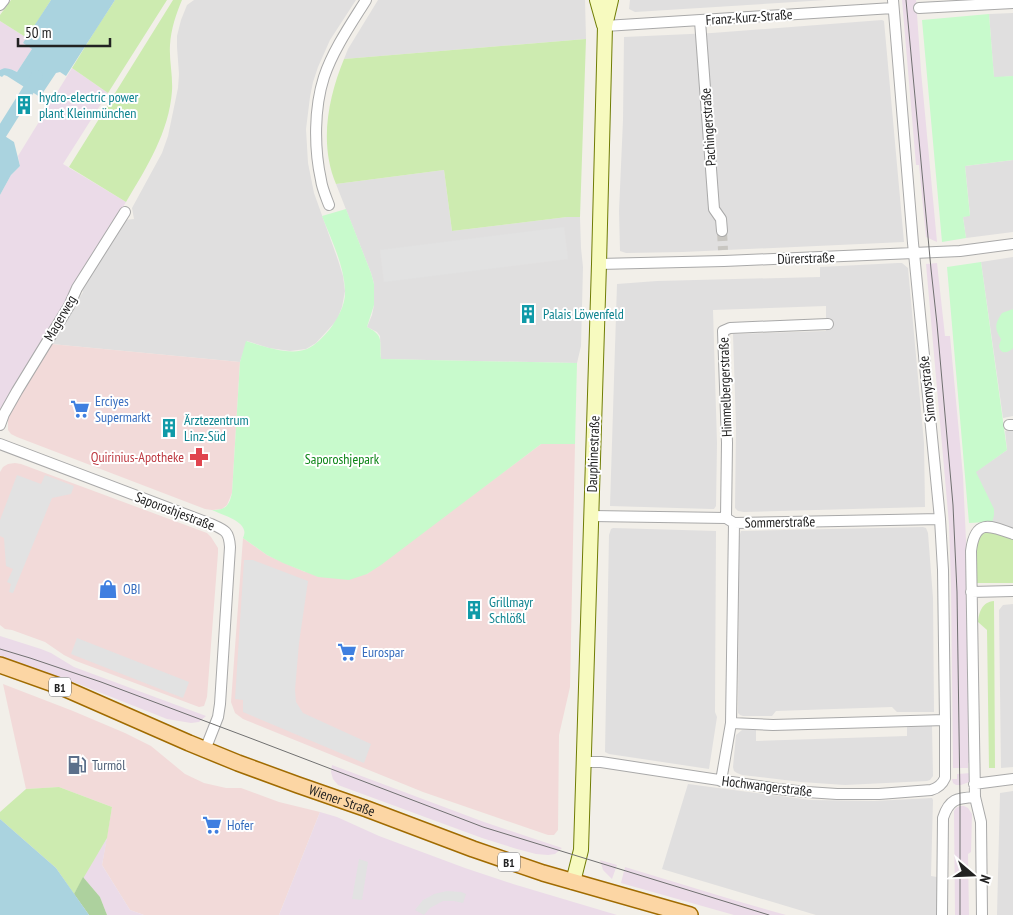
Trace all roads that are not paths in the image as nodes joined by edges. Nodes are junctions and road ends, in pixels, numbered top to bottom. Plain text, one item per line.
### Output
1 (4, 0) edge
2 (366, 0) edge
3 (597, 0) edge
4 (611, 0) edge
5 (1013, 3) edge
6 (893, 4) edge
7 (0, 5) edge
8 (919, 8) dead end
9 (700, 21) junction
10 (605, 26) junction
11 (329, 205) dead end
12 (124, 212) dead end
13 (722, 230) tunnel mouth
14 (1013, 244) edge
15 (723, 250) tunnel mouth
16 (914, 253) junction
17 (724, 261) junction
18 (599, 264) junction
19 (828, 324) dead end
20 (0, 425) edge
21 (0, 444) edge
22 (592, 516) junction
23 (940, 519) junction
24 (730, 521) junction
25 (1013, 534) edge
26 (1013, 591) edge
27 (971, 592) junction
28 (0, 666) edge
29 (945, 720) junction
30 (731, 723) junction
31 (205, 750) junction
32 (584, 762) junction
33 (945, 778) joint
34 (1013, 779) edge
35 (722, 781) junction
36 (974, 784) junction
37 (975, 797) junction
38 (573, 882) junction
39 (690, 915) edge
40 (942, 915) edge
41 (982, 915) edge

1 - 7 street
2 - 11 street
3 - 10 main road, Dauphinestraße
4 - 10 main road, Dauphinestraße
5 - 8 street
6 - 9 street, Franz-Kurz-Straße
6 - 16 street, Simonystraße
9 - 10 street, Franz-Kurz-Straße
9 - 13 street, Pachingerstraße
10 - 18 main road, Dauphinestraße
12 - 20 street, Magerweg
14 - 16 street, Dürerstraße
15 - 17 street
16 - 17 street, Dürerstraße
16 - 23 street, Simonystraße
17 - 18 street, Dürerstraße
18 - 22 main road, Dauphinestraße
19 - 24 street, Himmelbergerstraße
21 - 31 street, Saporoshjestraße
22 - 24 street, Sommerstraße
22 - 32 main road, Dauphinestraße
23 - 24 street, Sommerstraße
23 - 29 street, Simonystraße
24 - 30 street, Himmelbergerstraße
25 - 27 street
26 - 27 street
27 - 36 street
28 - 31 main road, Wiener Straße / B1
29 - 30 street
29 - 33 street, Simonystraße
30 - 35 street, Himmelbergerstraße
31 - 38 main road, Wiener Straße / B1
32 - 35 street, Hochwangerstraße
32 - 38 main road, Dauphinestraße
33 - 35 street, Hochwangerstraße
34 - 36 street
36 - 37 street
37 - 40 street
37 - 41 street
38 - 39 main road, Wiener Straße / B1

